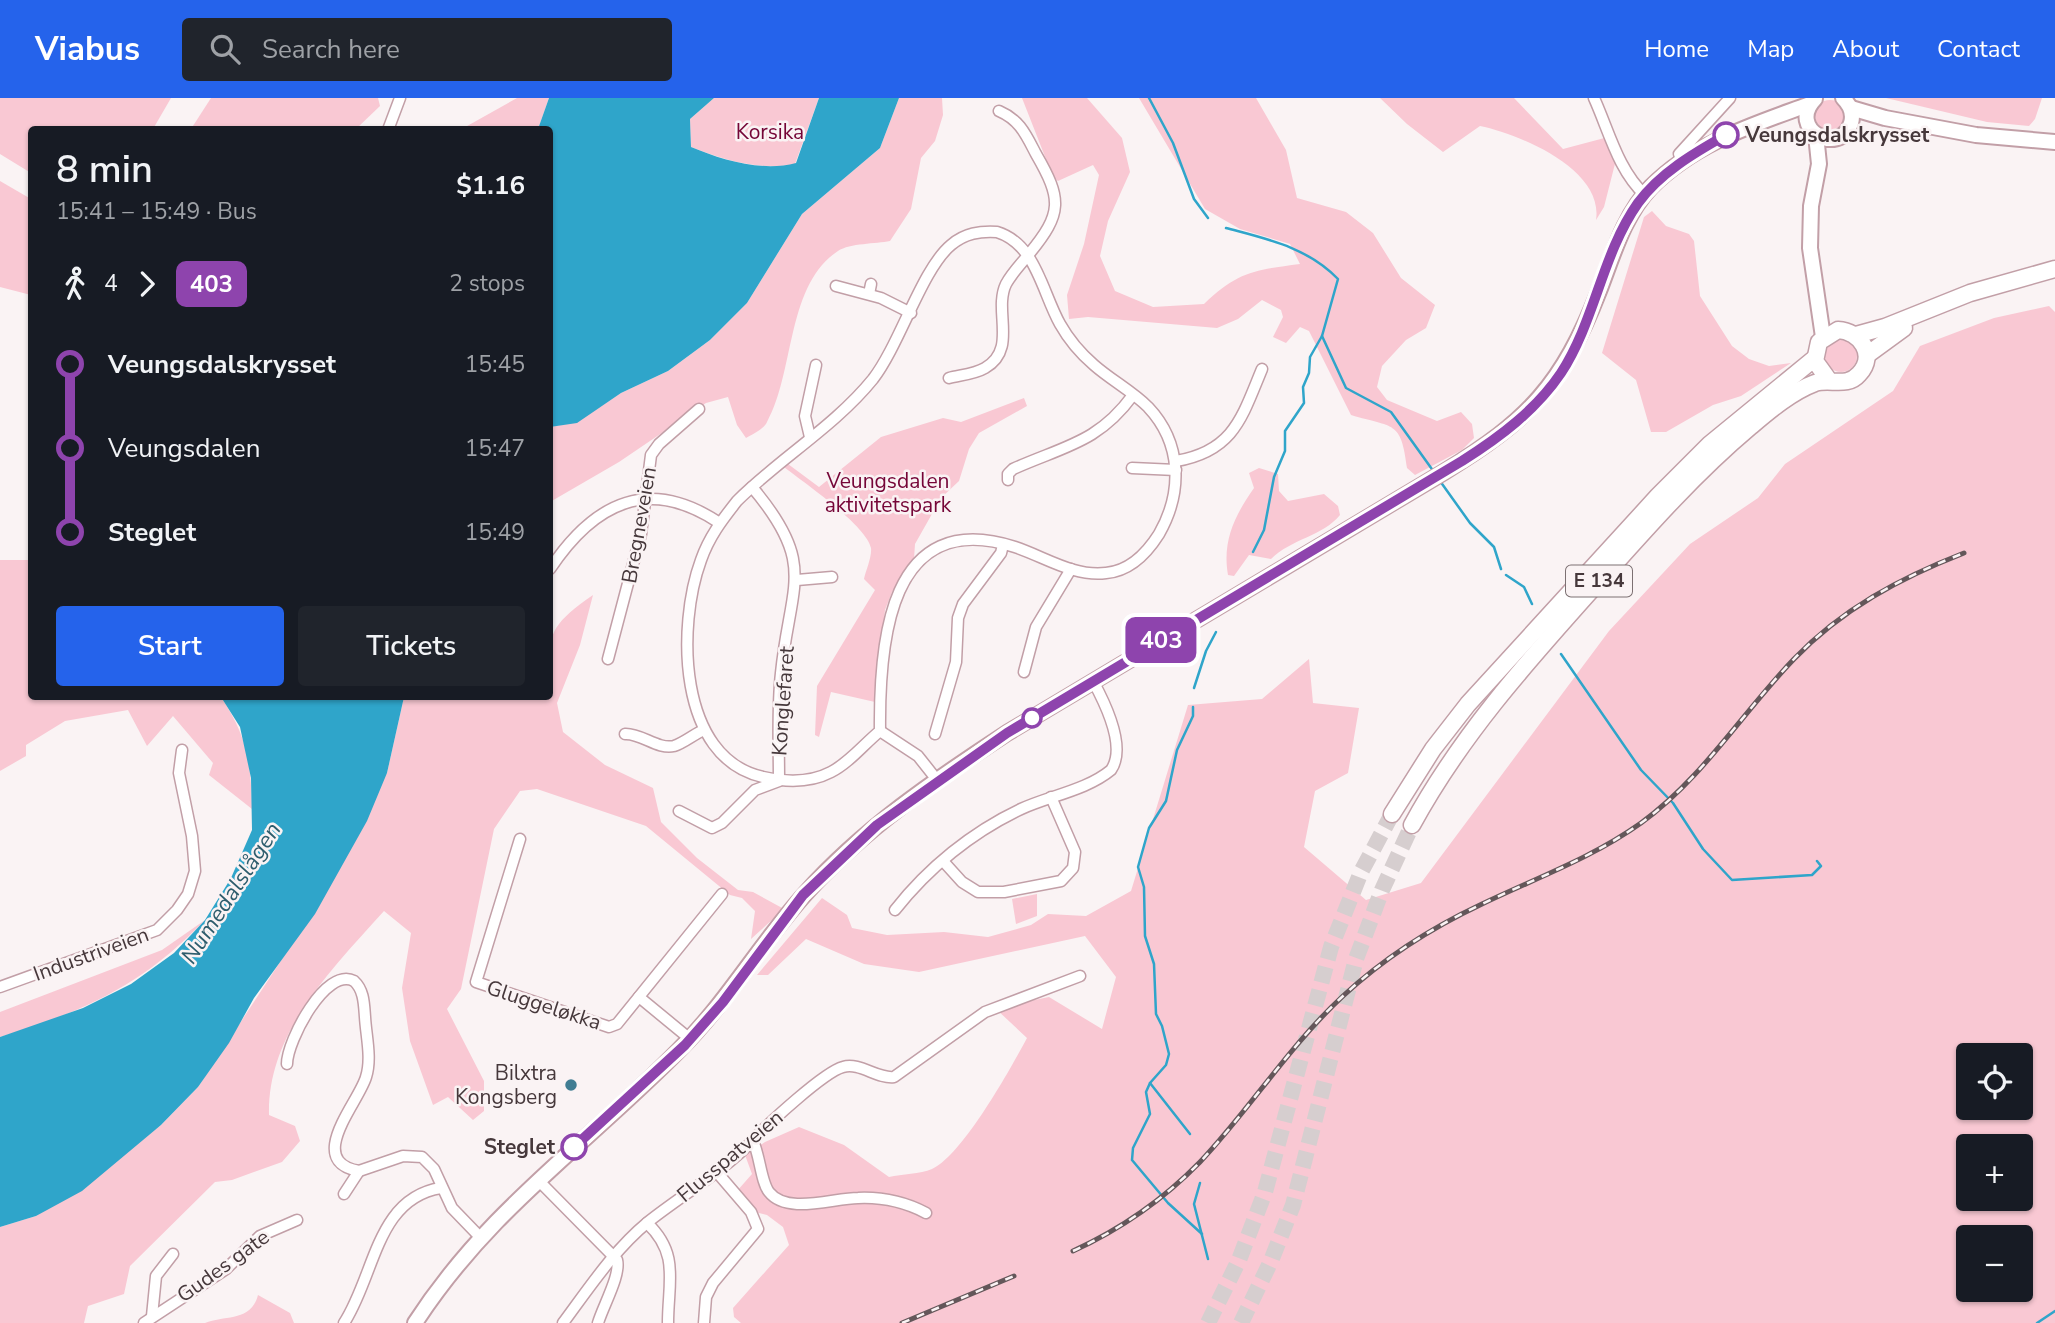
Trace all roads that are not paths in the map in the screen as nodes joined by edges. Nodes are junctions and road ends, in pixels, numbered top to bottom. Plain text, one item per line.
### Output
1 (400, 98) edge
2 (1594, 98) edge
3 (1730, 98) edge
4 (1813, 101) edge
5 (1847, 103) edge
6 (999, 111) dead end
7 (1773, 116) junction
8 (1885, 118) junction
9 (390, 126) edge
10 (1850, 127) junction
11 (1812, 130) junction
12 (1835, 139) junction
13 (2055, 142) edge
14 (1679, 153) dead end
15 (1819, 164) junction
16 (1645, 195) junction
17 (1028, 255) junction
18 (2055, 269) edge
19 (2055, 277) edge
20 (836, 286) dead end
21 (1818, 295) junction
22 (911, 313) junction
23 (1849, 333) junction
24 (1823, 337) junction
25 (1867, 355) junction
26 (1815, 358) junction
27 (816, 365) dead end
28 (1262, 369) dead end
29 (949, 378) dead end
30 (1828, 379) junction
31 (1133, 395) junction
32 (699, 409) dead end
33 (810, 437) junction
34 (1176, 465) junction
35 (1132, 468) dead end
36 (1008, 480) dead end
37 (752, 486) junction
38 (645, 498) junction
39 (719, 522) junction
40 (1003, 545) junction
41 (553, 565) edge
42 (1072, 569) junction
43 (832, 577) dead end
44 (797, 580) junction
45 (608, 659) dead end
46 (1024, 672) dead end
47 (1093, 681) junction
48 (704, 730) junction
49 (880, 731) junction
50 (625, 734) dead end
51 (934, 734) dead end
52 (181, 750) dead end
53 (937, 780) junction
54 (779, 781) junction
55 (1051, 797) junction
56 (679, 811) dead end
57 (1392, 814) tunnel mouth
58 (1412, 825) tunnel mouth
59 (520, 839) dead end
60 (943, 861) junction
61 (722, 894) dead end
62 (895, 910) dead end
63 (1080, 976) dead end
64 (0, 987) edge
65 (639, 997) junction
66 (690, 1039) junction
67 (287, 1064) dead end
68 (753, 1141) junction
69 (715, 1170) junction
70 (359, 1171) junction
71 (538, 1180) junction
72 (441, 1188) junction
73 (344, 1194) dead end
74 (926, 1213) dead end
75 (297, 1220) dead end
76 (647, 1223) junction
77 (480, 1237) junction
78 (173, 1254) dead end
79 (614, 1256) junction
80 (148, 1320) edge
81 (344, 1323) edge
82 (415, 1323) edge
83 (563, 1323) edge
84 (598, 1323) edge
85 (668, 1323) edge
86 (704, 1323) edge

1 - 9 street
2 - 16 street
3 - 14 street
4 - 7 main road
4 - 11 main road
5 - 8 main road
5 - 10 main road
6 - 17 street
7 - 11 main road
7 - 16 main road
8 - 10 main road
8 - 13 main road
10 - 12 main road
11 - 12 main road
11 - 15 main road
12 - 15 main road
15 - 21 main road
16 - 47 main road
17 - 22 street
17 - 29 street
17 - 31 street
18 - 23 highway
19 - 25 highway, E 134
20 - 22 street
21 - 23 main road
21 - 24 main road
22 - 33 street
23 - 24 highway
23 - 25 highway
24 - 26 highway, E 134
25 - 30 highway, E 134
26 - 30 highway
26 - 57 highway, E 134
27 - 33 street
28 - 34 street
30 - 58 highway, E 134
31 - 34 street
31 - 36 street
32 - 38 street, Bregneveien
33 - 37 street
34 - 35 street
34 - 42 street
37 - 39 street
37 - 44 street, Konglefaret
38 - 39 street
38 - 41 street
38 - 45 street, Bregneveien
39 - 48 street
40 - 42 street
40 - 49 street
40 - 51 street
42 - 46 street
43 - 44 street
44 - 54 street, Konglefaret
47 - 53 main road
47 - 55 street
48 - 50 street
48 - 54 street
49 - 53 street
49 - 54 street
52 - 64 street, Industriveien
53 - 66 main road
54 - 56 street
55 - 60 street
55 - 60 street
59 - 65 street, Gluggeløkka
60 - 62 street
61 - 65 street
63 - 68 street, Flusspatveien
65 - 66 street
66 - 71 main road
67 - 70 street
68 - 69 street, Flusspatveien
68 - 74 street
69 - 76 street, Flusspatveien
69 - 86 street
70 - 72 street
70 - 73 street
71 - 77 main road
71 - 79 street
72 - 77 street
72 - 81 street
75 - 80 street, Gudes gate
76 - 79 street, Flusspatveien
76 - 85 street
77 - 82 main road
78 - 80 street, Gudes gate
79 - 83 street, Flusspatveien
79 - 84 street

